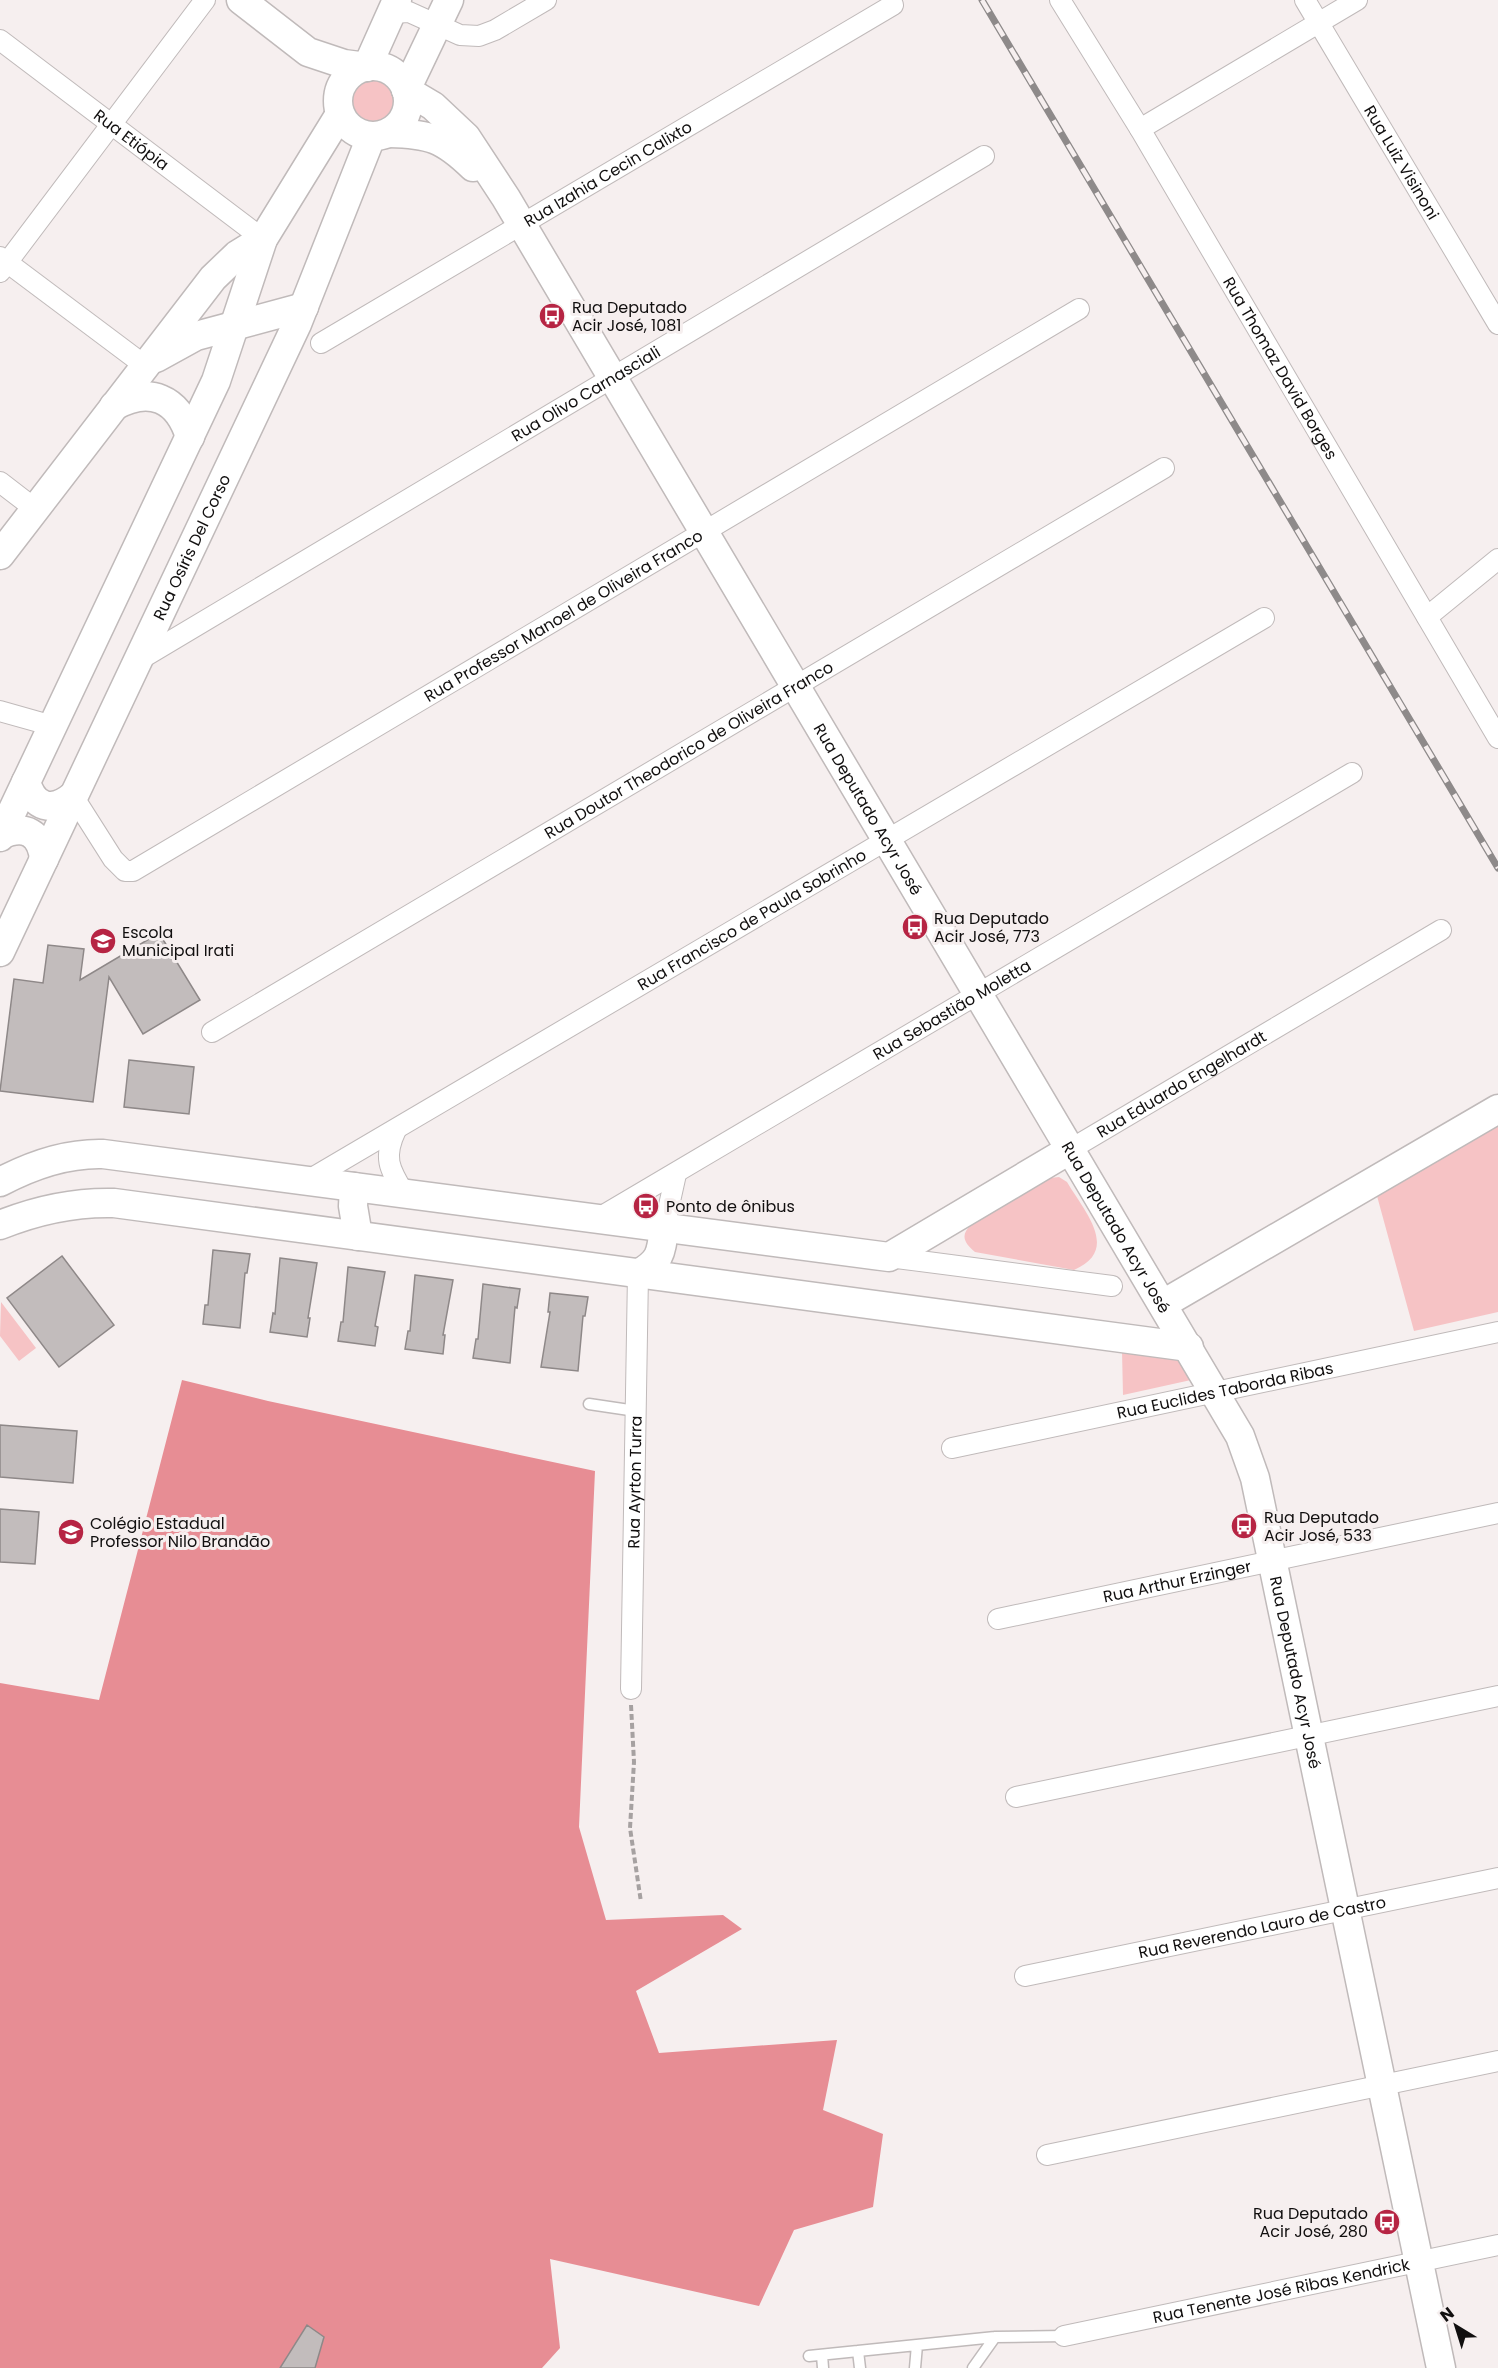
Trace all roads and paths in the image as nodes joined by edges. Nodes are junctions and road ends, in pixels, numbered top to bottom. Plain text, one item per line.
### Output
1 (205, 0) edge
2 (241, 0) edge
3 (546, 0) edge
4 (1060, 0) edge
5 (1305, 0) edge
6 (1357, 0) edge
7 (893, 5) dead end
8 (394, 6) edge
9 (443, 12) edge
10 (1319, 23) junction
11 (0, 40) edge
12 (308, 52) junction
13 (367, 67) junction
14 (406, 90) junction
15 (339, 106) junction
16 (112, 124) junction
17 (1140, 129) junction
18 (380, 135) junction
19 (984, 156) dead end
20 (506, 198) junction
21 (522, 224) junction
22 (263, 239) junction
23 (2, 264) edge
24 (304, 307) junction
25 (1079, 309) dead end
26 (1498, 324) edge
27 (234, 327) junction
28 (321, 343) dead end
29 (144, 365) junction
30 (613, 377) junction
31 (114, 406) junction
32 (190, 437) junction
33 (1164, 468) dead end
34 (0, 482) edge
35 (35, 508) junction
36 (704, 531) junction
37 (0, 555) edge
38 (1498, 559) edge
39 (160, 614) junction
40 (1427, 617) junction
41 (1264, 618) dead end
42 (187, 630) junction
43 (138, 660) junction
44 (796, 686) junction
45 (0, 711) edge
46 (52, 726) junction
47 (1498, 738) edge
48 (1353, 773) dead end
49 (26, 782) junction
50 (74, 796) junction
51 (0, 836) edge
52 (887, 840) junction
53 (44, 859) junction
54 (1441, 930) dead end
55 (0, 952) edge
56 (979, 994) junction
57 (212, 1032) dead end
58 (1498, 1109) edge
59 (396, 1130) junction
60 (1071, 1149) junction
61 (361, 1150) junction
62 (676, 1174) junction
63 (5, 1177) edge
64 (306, 1181) junction
65 (354, 1187) junction
66 (404, 1193) junction
67 (597, 1219) junction
68 (0, 1226) edge
69 (664, 1228) junction
70 (358, 1236) junction
71 (889, 1257) junction
72 (638, 1274) junction
73 (1112, 1286) dead end
74 (1163, 1304) junction
75 (1498, 1332) edge
76 (1189, 1347) junction
77 (1215, 1392) junction
78 (589, 1404) dead end
79 (636, 1411) junction
80 (952, 1448) dead end
81 (1498, 1513) edge
82 (1272, 1561) junction
83 (998, 1619) dead end
84 (631, 1689) joint
85 (1498, 1696) edge
86 (1309, 1736) junction
87 (1016, 1797) dead end
88 (1498, 1878) edge
89 (641, 1902) dead end
90 (1345, 1910) junction
91 (1025, 1976) dead end
92 (1498, 2061) edge
93 (1382, 2085) junction
94 (1047, 2155) dead end
95 (1498, 2245) edge
96 (1419, 2261) junction
97 (1064, 2336) joint
98 (995, 2337) junction
99 (917, 2345) junction
100 (858, 2351) junction
101 (822, 2355) junction
102 (809, 2356) dead end
103 (824, 2368) edge
104 (860, 2368) edge
105 (915, 2368) edge
106 (973, 2368) edge
107 (1441, 2368) edge

1 - 16 street
2 - 12 street
3 - 9 street
4 - 17 street, Rua Thomaz David Borges
5 - 10 street, Rua Luiz Visinoni
6 - 10 street
7 - 21 street, Rua Izahia Cecin Calixto
8 - 9 street
8 - 13 street
9 - 14 street
10 - 17 street
10 - 26 street, Rua Luiz Visinoni
11 - 16 street, Rua Etiópia
12 - 13 street
12 - 15 street
13 - 14 street
13 - 15 street
14 - 18 street
14 - 20 street, Rua Deputado Acyr José
15 - 18 street
15 - 22 street
16 - 22 street, Rua Etiópia
16 - 23 street
17 - 40 street, Rua Thomaz David Borges
18 - 20 street, Rua Deputado Acyr José
18 - 24 street, Rua Osíris Del Corso
19 - 30 street, Rua Olivo Carnasciali
20 - 21 street, Rua Deputado Acyr José
21 - 28 street, Rua Izahia Cecin Calixto
21 - 30 street, Rua Deputado Acyr José
22 - 27 street
22 - 29 street
23 - 29 street
24 - 27 street
24 - 39 street, Rua Osíris Del Corso
25 - 36 street, Rua Professor Manoel de Oliveira Franco
27 - 29 street
27 - 32 street
29 - 31 street
30 - 36 street, Rua Deputado Acyr José
30 - 42 street, Rua Olivo Carnasciali
31 - 32 street
31 - 35 street
32 - 46 street
33 - 44 street, Rua Doutor Theodorico de Oliveira Franco
34 - 35 street
35 - 37 street
36 - 44 street, Rua Deputado Acyr José
36 - 50 street, Rua Professor Manoel de Oliveira Franco
38 - 40 street
39 - 42 street
39 - 43 street, Rua Osíris Del Corso
40 - 47 street, Rua Thomaz David Borges
41 - 52 street, Rua Francisco de Paula Sobrinho
42 - 43 street, Rua Olivo Carnasciali
43 - 50 street, Rua Osíris Del Corso
44 - 52 street, Rua Deputado Acyr José
44 - 57 street, Rua Doutor Theodorico de Oliveira Franco
45 - 46 street
46 - 49 street
48 - 56 street, Rua Sebastião Moletta
49 - 50 street
49 - 51 street
50 - 53 street, Rua Osíris Del Corso
51 - 53 street
52 - 56 street, Rua Deputado Acyr José
52 - 59 street, Rua Francisco de Paula Sobrinho
53 - 55 street, Rua Osíris Del Corso
54 - 60 street, Rua Eduardo Engelhardt
56 - 60 street, Rua Deputado Acyr José
56 - 62 street, Rua Sebastião Moletta
58 - 74 street
59 - 61 street, Rua Francisco de Paula Sobrinho
59 - 66 street
60 - 71 street, Rua Eduardo Engelhardt
60 - 74 street, Rua Deputado Acyr José
61 - 64 street, Rua Francisco de Paula Sobrinho
61 - 65 street
62 - 67 street, Rua Sebastião Moletta
62 - 69 street
63 - 64 street
64 - 65 street
65 - 66 street
65 - 70 street
66 - 67 street
67 - 69 street
68 - 70 street
69 - 71 street
69 - 72 street
70 - 72 street
71 - 73 street
72 - 76 street
72 - 79 street, Rua Ayrton Turra
74 - 76 street, Rua Deputado Acyr José
75 - 77 street, Rua Euclides Taborda Ribas
76 - 77 street, Rua Deputado Acyr José
77 - 80 street, Rua Euclides Taborda Ribas
77 - 82 street, Rua Deputado Acyr José
78 - 79 lane
79 - 84 street, Rua Ayrton Turra
81 - 82 street, Rua Arthur Erzinger
82 - 83 street, Rua Arthur Erzinger
82 - 86 street, Rua Deputado Acyr José
84 - 89 path
85 - 86 street
86 - 87 street
86 - 90 street, Rua Deputado Acyr José
88 - 90 street, Rua Reverendo Lauro de Castro
90 - 91 street, Rua Reverendo Lauro de Castro
90 - 93 street, Rua Deputado Acyr José
92 - 93 street
93 - 94 street
93 - 96 street, Rua Deputado Acyr José
95 - 96 street, Rua Tenente José Ribas Kendrick
96 - 97 street, Rua Tenente José Ribas Kendrick
96 - 107 street, Rua Deputado Acyr José
97 - 98 lane
98 - 99 lane
98 - 106 lane
99 - 100 lane
99 - 105 lane
100 - 101 lane
100 - 104 lane
101 - 102 lane
101 - 103 lane

